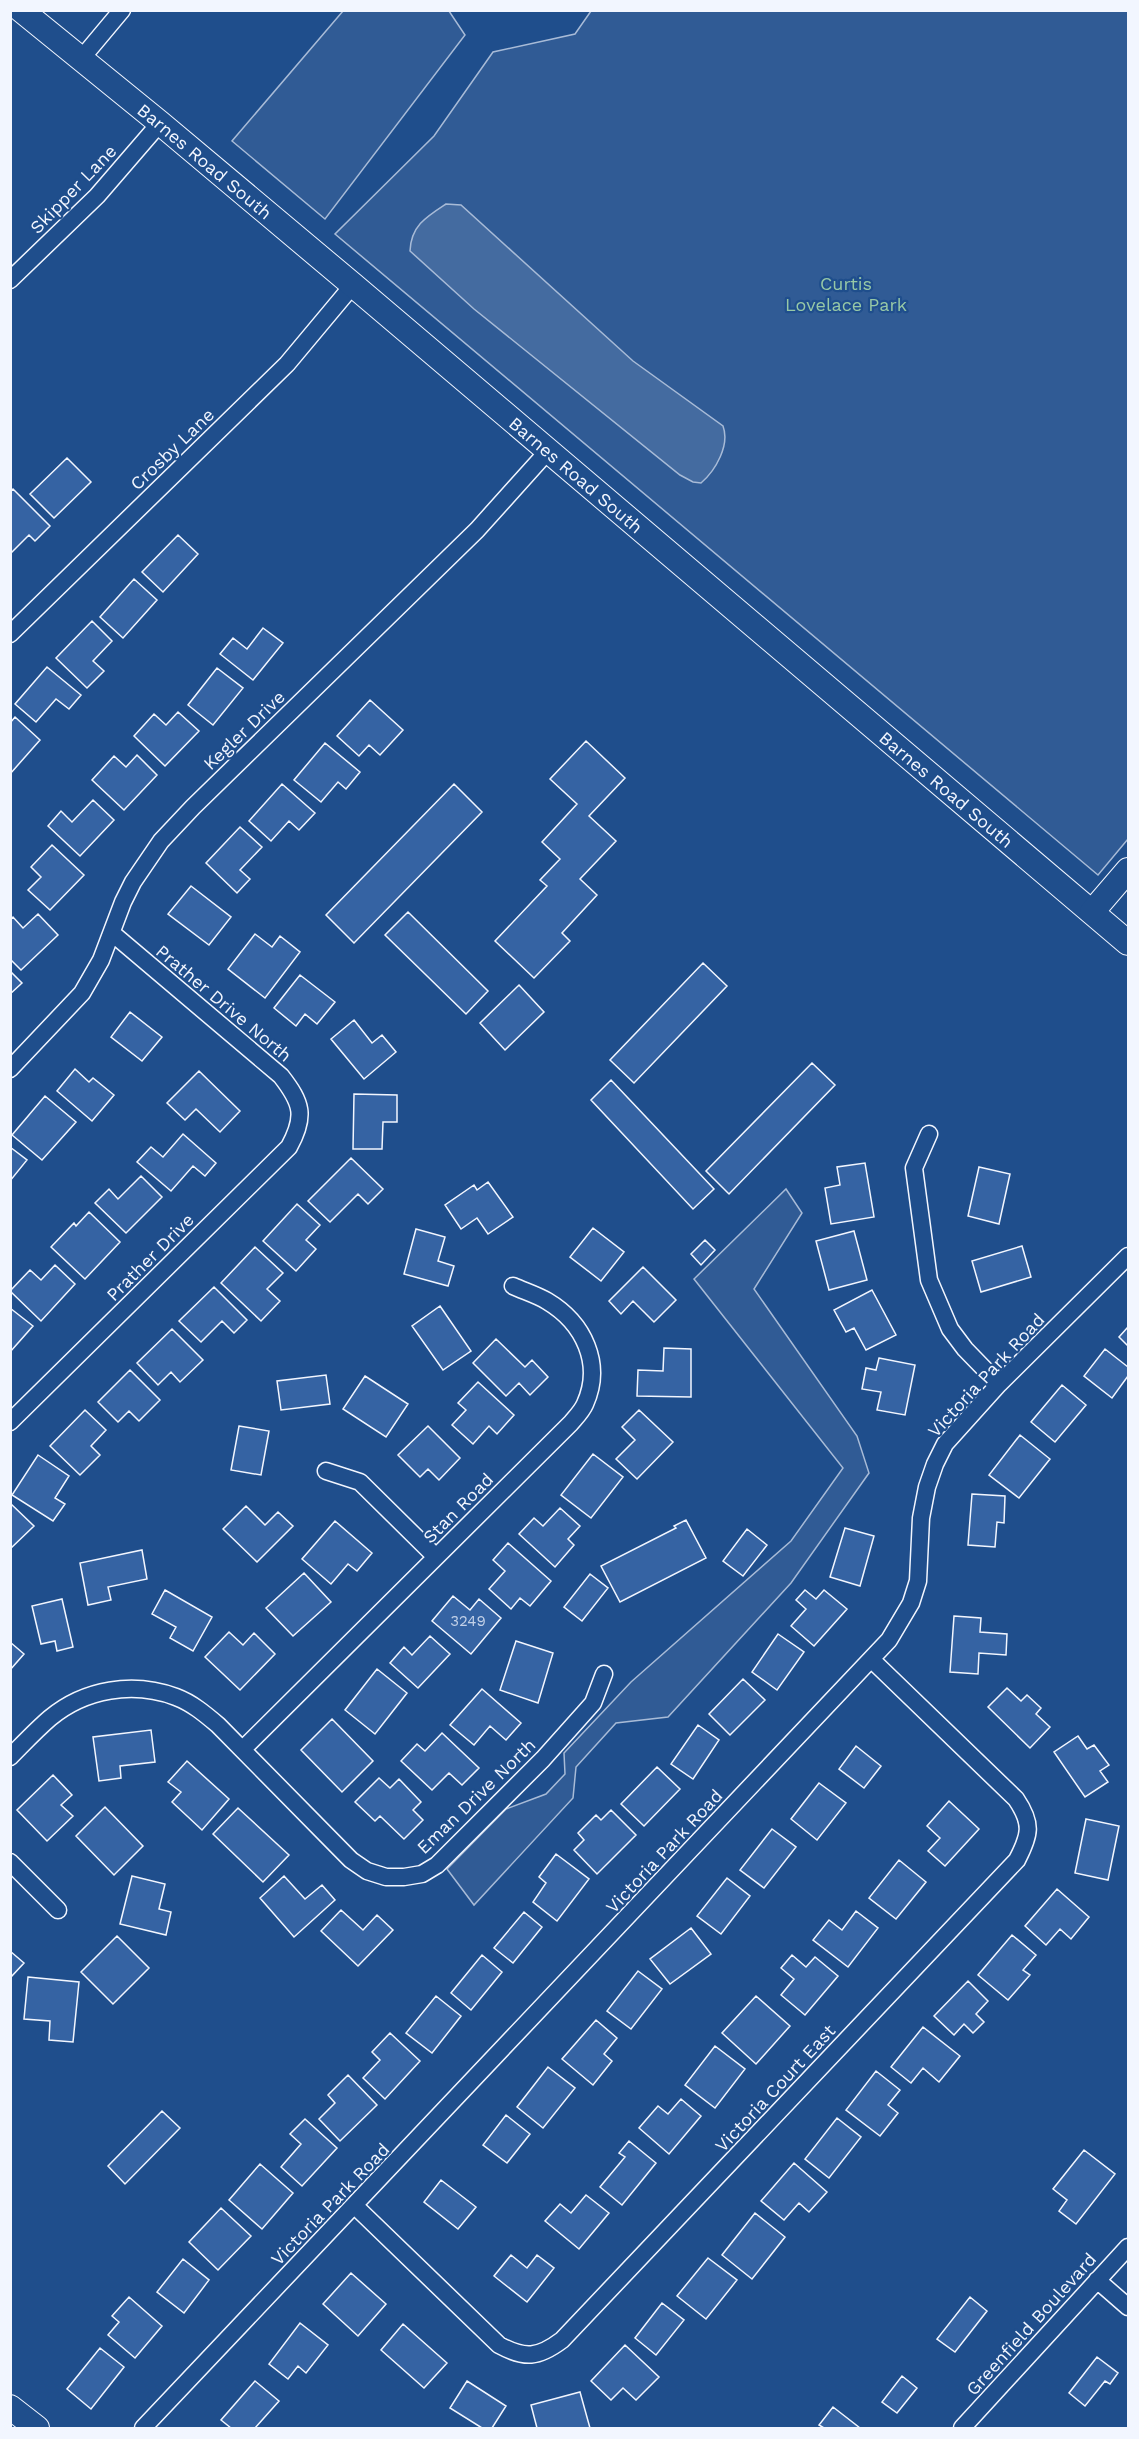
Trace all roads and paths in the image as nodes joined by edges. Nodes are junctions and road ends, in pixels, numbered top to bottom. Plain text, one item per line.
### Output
1 (21, 10) edge
2 (122, 10) edge
3 (81, 59) junction
4 (160, 123) junction
5 (10, 280) edge
6 (353, 285) junction
7 (548, 451) junction
8 (10, 634) edge
9 (1128, 870) edge
10 (1092, 912) junction
11 (112, 933) junction
12 (1128, 943) edge
13 (10, 1069) edge
14 (300, 1110) joint
15 (929, 1134) dead end
16 (1128, 1256) edge
17 (513, 1286) dead end
18 (999, 1384) junction
19 (10, 1422) edge
20 (326, 1471) dead end
21 (436, 1557) junction
22 (872, 1660) junction
23 (604, 1674) dead end
24 (243, 1749) junction
25 (10, 1757) edge
26 (10, 1862) edge
27 (58, 1910) dead end
28 (355, 2206) junction
29 (1128, 2247) edge
30 (1097, 2280) junction
31 (1128, 2307) edge
32 (10, 2406) edge
33 (37, 2428) edge
34 (143, 2428) edge
35 (962, 2428) edge

1 - 3 street, Barnes Road South
2 - 3 street
3 - 4 street, Barnes Road South
4 - 5 street, Skipper Lane
4 - 6 street, Barnes Road South
6 - 7 street, Barnes Road South
6 - 8 street, Crosby Lane
7 - 10 street, Barnes Road South
7 - 11 street, Kegler Drive
9 - 10 street
10 - 12 street, Barnes Road South
11 - 13 street, Kegler Drive
11 - 14 street, Prather Drive North
14 - 19 street, Prather Drive
15 - 18 street
16 - 18 street, Victoria Park Road
17 - 21 street, Stan Road
18 - 22 street, Victoria Park Road
20 - 21 street
21 - 24 street, Stan Road
22 - 28 street, Victoria Park Road
22 - 28 street, Victoria Court East
23 - 24 street, Eman Drive North
24 - 25 street, Eman Drive North
26 - 27 street
28 - 34 street, Victoria Park Road
29 - 30 street, Greenfield Boulevard
30 - 31 street
30 - 35 street, Greenfield Boulevard
32 - 33 street

